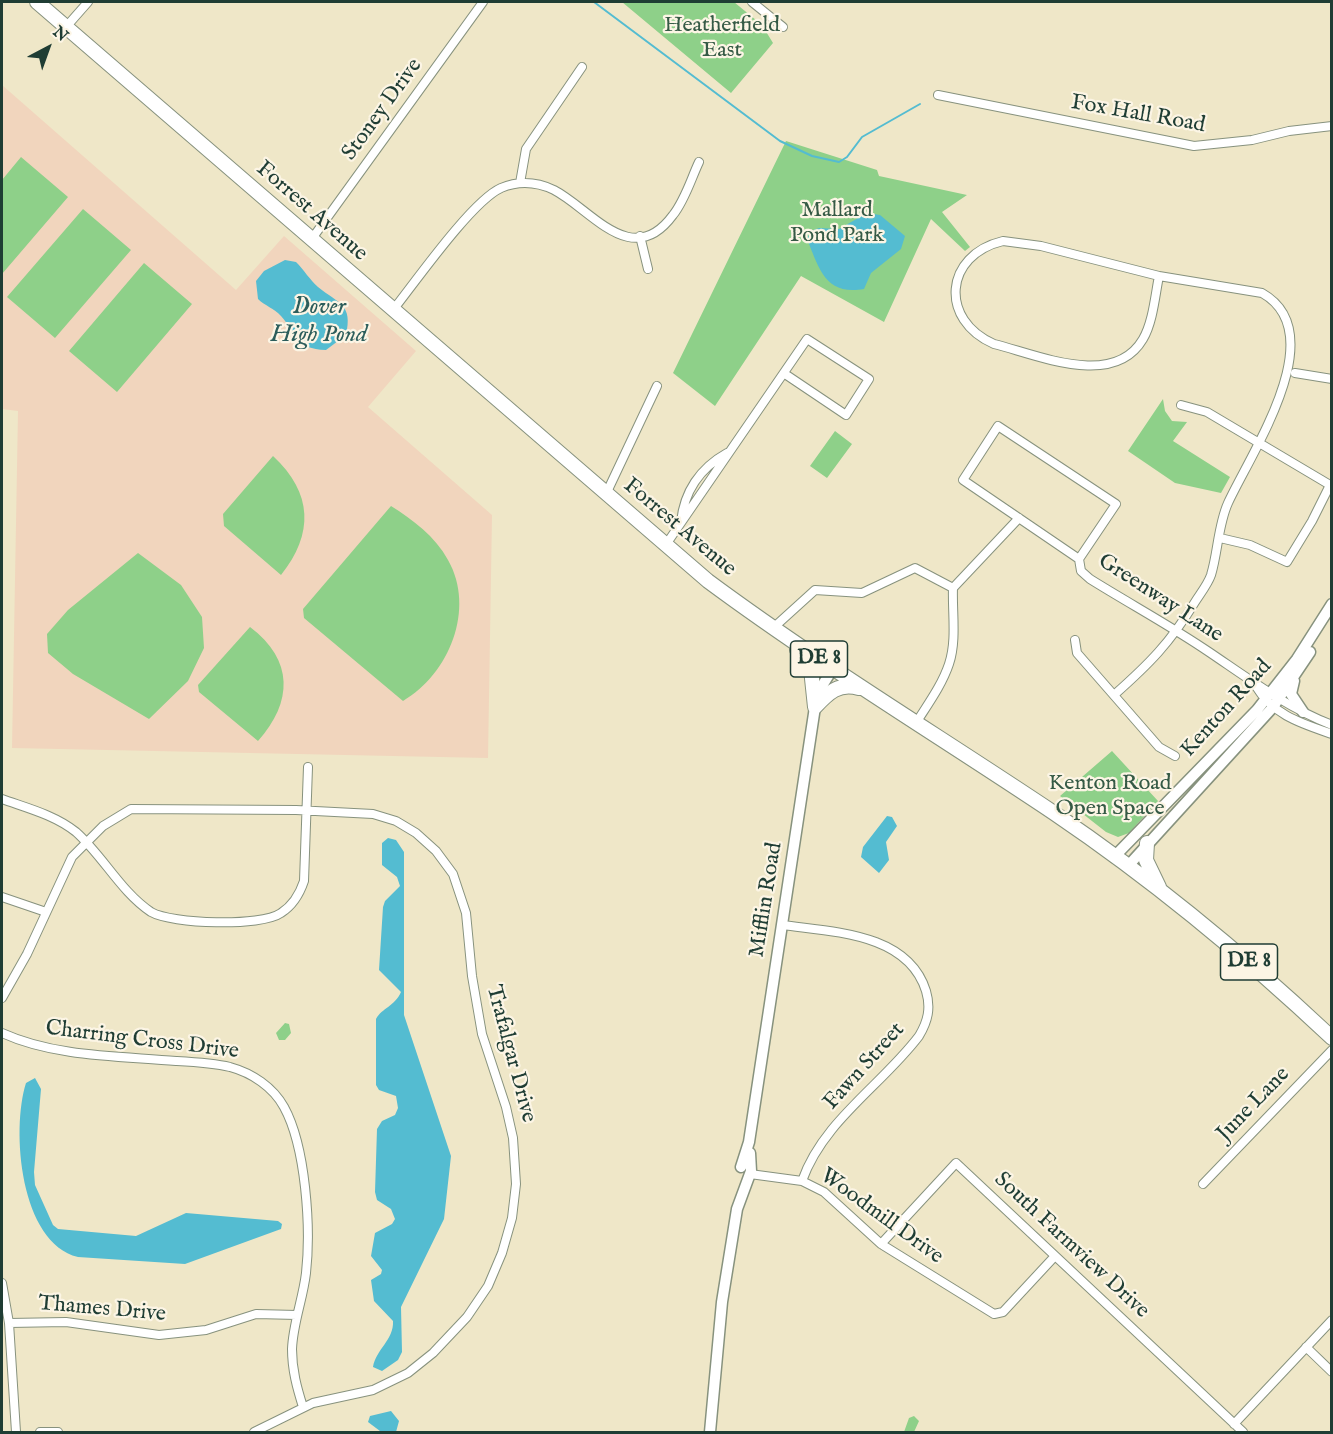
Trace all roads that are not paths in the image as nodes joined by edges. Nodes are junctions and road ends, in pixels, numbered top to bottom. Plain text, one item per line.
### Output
1 (37, 2) edge
2 (88, 2) edge
3 (483, 2) edge
4 (752, 2) edge
5 (66, 27) junction
6 (783, 27) dead end
7 (582, 67) dead end
8 (938, 95) dead end
9 (1332, 126) edge
10 (699, 162) dead end
11 (520, 183) junction
12 (640, 236) junction
13 (311, 240) junction
14 (648, 270) dead end
15 (1159, 276) junction
16 (393, 310) junction
17 (1295, 373) junction
18 (785, 374) junction
19 (1332, 379) edge
20 (657, 386) dead end
21 (1181, 405) dead end
22 (1260, 445) junction
23 (606, 494) junction
24 (1019, 518) junction
25 (1220, 538) junction
26 (665, 546) junction
27 (1079, 559) junction
28 (953, 588) junction
29 (1332, 604) edge
30 (1332, 614) edge
31 (772, 628) junction
32 (1176, 633) junction
33 (785, 637) junction
34 (1075, 640) dead end
35 (833, 668) junction
36 (1300, 670) junction
37 (865, 689) junction
38 (1114, 695) junction
39 (1272, 699) junction
40 (816, 707) junction
41 (1303, 712) junction
42 (916, 723) junction
43 (1332, 725) edge
44 (1332, 734) edge
45 (1175, 756) dead end
46 (308, 767) dead end
47 (2, 798) edge
48 (307, 810) junction
49 (85, 841) junction
50 (1147, 843) junction
51 (1114, 857) junction
52 (1128, 866) junction
53 (1161, 891) junction
54 (2, 897) edge
55 (46, 912) junction
56 (783, 925) junction
57 (2, 998) edge
58 (2, 1033) edge
59 (1332, 1038) edge
60 (1332, 1050) edge
61 (749, 1172) junction
62 (801, 1181) junction
63 (1203, 1184) dead end
64 (881, 1244) junction
65 (1055, 1256) junction
66 (2, 1283) edge
67 (297, 1315) junction
68 (1332, 1320) edge
69 (9, 1323) junction
70 (1306, 1347) junction
71 (1332, 1372) edge
72 (303, 1407) junction
73 (1234, 1424) junction
74 (16, 1432) edge
75 (40, 1432) edge
76 (58, 1432) edge
77 (254, 1432) edge
78 (710, 1432) edge
79 (1243, 1432) edge

1 - 5 highway, Forrest Avenue / DE 8
2 - 5 street
3 - 13 street, Stoney Drive
4 - 6 street
5 - 13 highway, Forrest Avenue / DE 8
7 - 11 street
8 - 9 street, Fox Hall Road
10 - 12 street
11 - 12 street
11 - 16 street
12 - 14 street
13 - 16 highway, Forrest Avenue / DE 8
15 - 15 street
15 - 17 street
16 - 23 highway, Forrest Avenue / DE 8
17 - 19 street
17 - 22 street
18 - 18 street
18 - 26 street
20 - 23 street
21 - 22 street
22 - 25 street
22 - 25 street
23 - 26 highway, Forrest Avenue / DE 8
24 - 27 street, Greenway Lane
24 - 27 street, Greenway Lane
24 - 28 street
25 - 32 street
26 - 31 highway, Forrest Avenue / DE 8
27 - 32 street, Greenway Lane
28 - 31 street
28 - 42 street
29 - 39 main road, Kenton Road
30 - 36 main road, Kenton Road
31 - 33 highway, Forrest Avenue / DE 8
32 - 38 street
32 - 39 street, Greenway Lane
33 - 35 highway, Forrest Avenue / DE 8
33 - 40 highway
34 - 38 street
35 - 37 highway, Forrest Avenue / DE 8
35 - 40 main road, Mifflin Road
36 - 39 main road, Kenton Road
36 - 41 main road
37 - 40 highway
37 - 42 highway, Forrest Avenue / DE 8
38 - 45 street
39 - 41 street
39 - 44 street
39 - 50 main road, Kenton Road
39 - 51 main road, Kenton Road
40 - 56 main road, Mifflin Road
41 - 43 street
42 - 51 highway, Forrest Avenue / DE 8
46 - 48 street
47 - 49 street
48 - 49 street, Trafalgar Drive
48 - 49 street
48 - 72 street, Trafalgar Drive
49 - 55 street, Trafalgar Drive
50 - 52 main road, Kenton Road
50 - 53 highway
51 - 52 highway, Forrest Avenue / DE 8
52 - 53 highway, Forrest Avenue / DE 8
53 - 59 highway, Forrest Avenue / DE 8
54 - 55 street
55 - 57 street, Trafalgar Drive
56 - 61 main road, Mifflin Road
56 - 62 street, Fawn Street
58 - 67 street, Charring Cross Drive
60 - 63 street, June Lane
61 - 62 street, Woodmill Drive
61 - 78 main road, Mifflin Road
62 - 64 street, Woodmill Drive
64 - 65 street, Woodmill Drive
64 - 65 street, South Farmview Drive
65 - 73 street, South Farmview Drive
66 - 69 street
67 - 69 street, Thames Drive
67 - 72 street, Charring Cross Drive
68 - 70 street
69 - 74 street
70 - 71 street
70 - 73 street
72 - 77 street, Trafalgar Drive
73 - 79 street, South Farmview Drive
75 - 76 street

